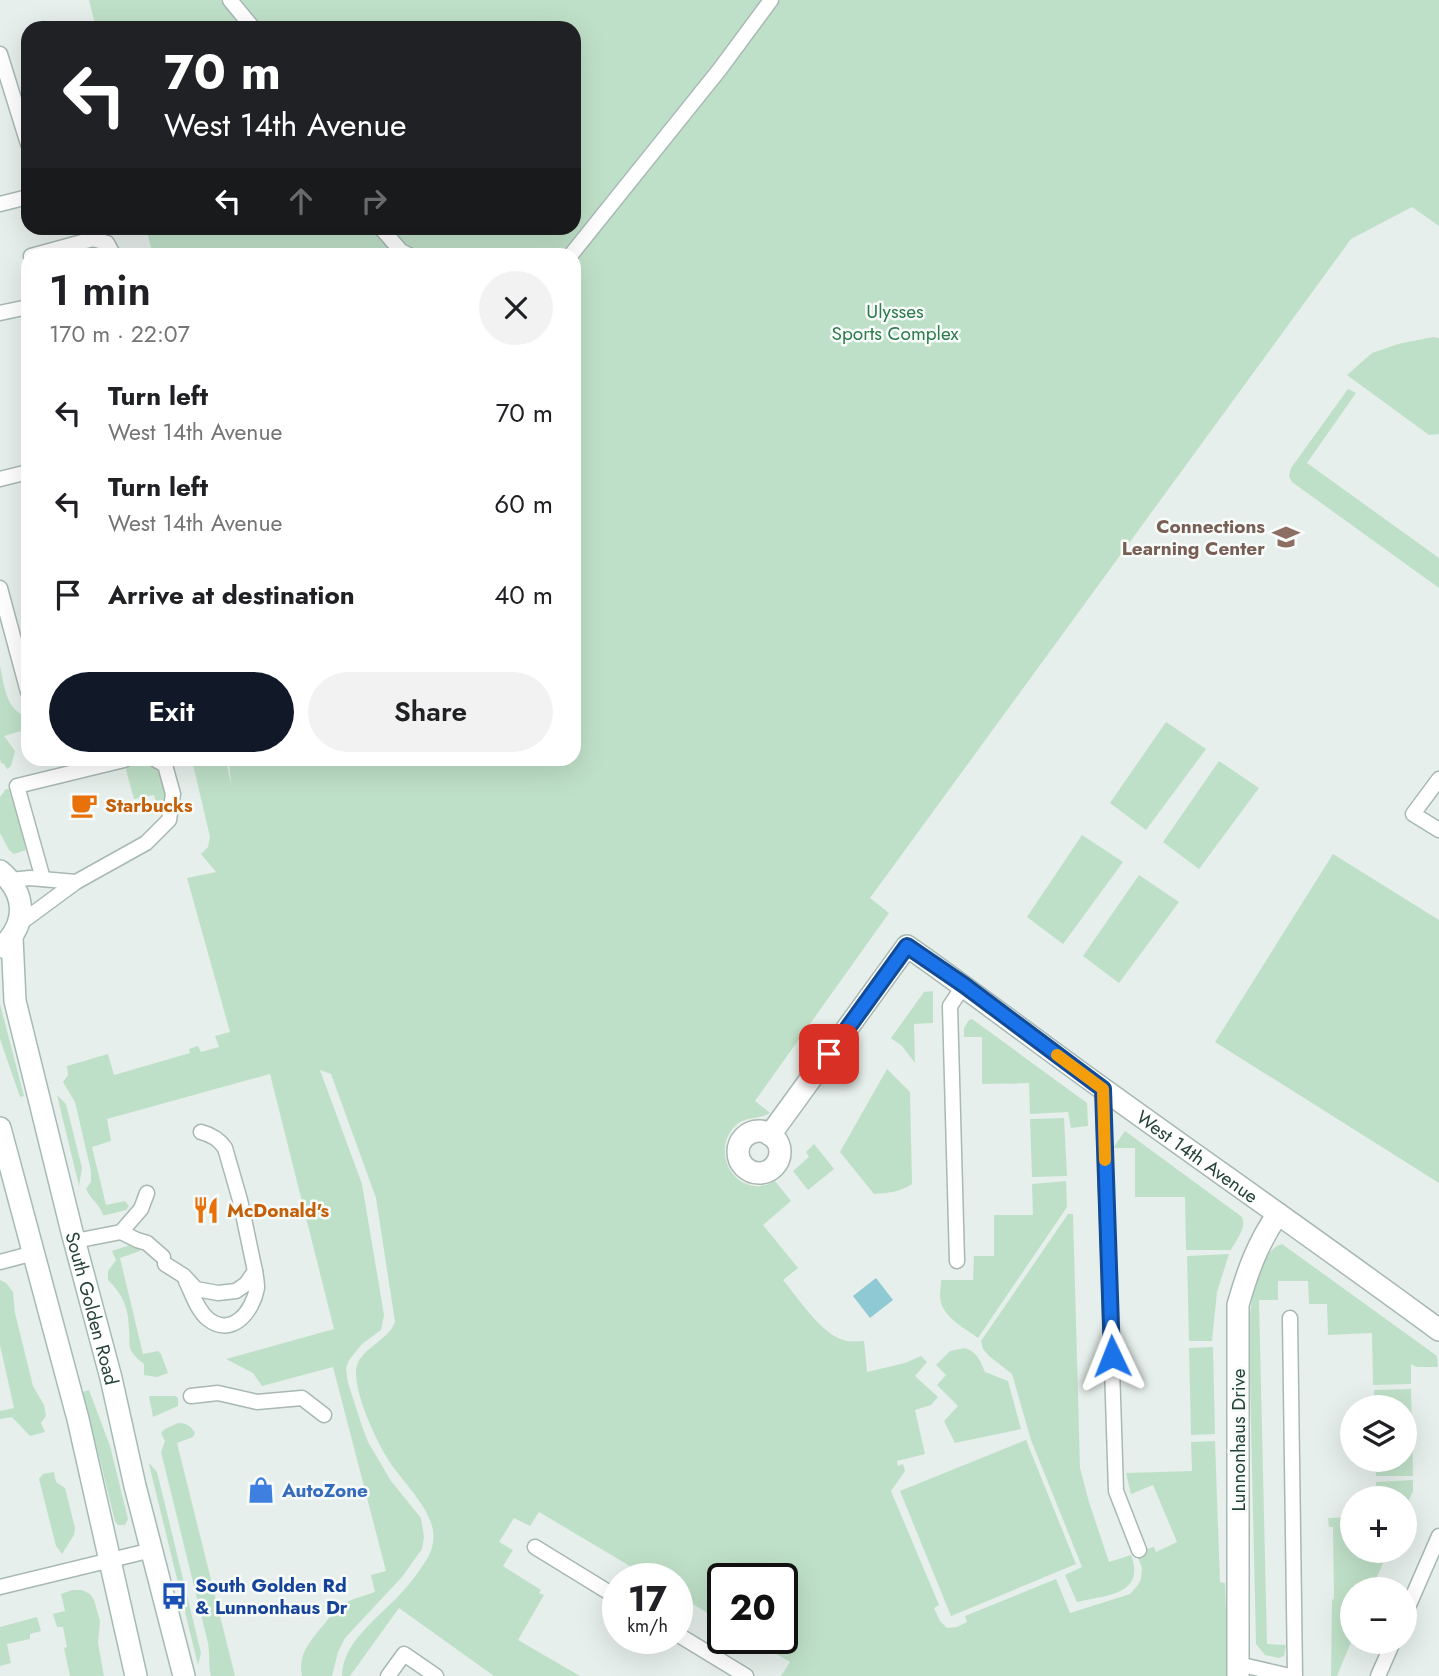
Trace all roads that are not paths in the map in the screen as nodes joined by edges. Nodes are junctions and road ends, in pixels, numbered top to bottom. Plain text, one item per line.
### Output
1 (230, 0) edge
2 (771, 0) edge
3 (247, 21) edge
4 (0, 54) edge
5 (3, 76) edge
6 (21, 125) edge
7 (21, 199) edge
8 (0, 204) edge
9 (59, 248) edge
10 (110, 248) edge
11 (575, 248) edge
12 (21, 308) edge
13 (0, 313) edge
14 (21, 474) edge
15 (0, 479) edge
16 (0, 588) edge
17 (21, 666) edge
18 (99, 766) edge
19 (165, 766) edge
20 (1439, 779) edge
21 (1439, 830) edge
22 (5, 876) edge
23 (43, 879) junction
24 (76, 882) junction
25 (10, 937) edge
26 (964, 985) junction
27 (1103, 1089) junction
28 (0, 1128) edge
29 (201, 1132) dead end
30 (771, 1135) dead end
31 (147, 1193) dead end
32 (1278, 1214) junction
33 (121, 1231) junction
34 (75, 1241) junction
35 (34, 1253) junction
36 (957, 1261) dead end
37 (0, 1262) edge
38 (255, 1271) junction
39 (184, 1276) junction
40 (1290, 1318) dead end
41 (1439, 1330) edge
42 (191, 1396) dead end
43 (324, 1415) dead end
44 (1439, 1536) edge
45 (535, 1547) dead end
46 (152, 1550) junction
47 (1139, 1550) dead end
48 (110, 1560) junction
49 (1417, 1586) edge
50 (0, 1587) edge
51 (602, 1588) edge
52 (693, 1644) edge
53 (1388, 1654) edge
54 (1238, 1670) edge
55 (430, 1674) edge
56 (136, 1676) edge
57 (184, 1676) edge
58 (388, 1676) edge
59 (746, 1676) edge
60 (1290, 1676) edge
61 (1295, 1676) edge
62 (1378, 1676) edge

1 - 3 lane
2 - 11 lane
4 - 5 lane
5 - 6 lane
7 - 8 lane
9 - 10 lane
12 - 13 lane
14 - 15 lane
16 - 17 lane
18 - 23 lane
19 - 24 lane
20 - 21 lane
22 - 23 lane
22 - 25 main road, South Golden Road
23 - 24 lane
24 - 25 lane
25 - 34 main road, South Golden Road
26 - 27 main road, West 14th Avenue
26 - 30 main road, West 14th Avenue
26 - 36 lane
27 - 32 main road, West 14th Avenue
27 - 47 lane
28 - 35 main road
29 - 38 lane
31 - 33 lane
32 - 41 main road, West 14th Avenue
32 - 54 main road, Lunnonhaus Drive
33 - 34 lane
33 - 39 lane
34 - 46 main road, South Golden Road
35 - 37 lane
35 - 48 main road
38 - 39 lane
38 - 39 lane
40 - 61 lane
42 - 43 lane
44 - 49 lane
45 - 51 lane
46 - 48 lane
46 - 57 main road, South Golden Road
48 - 50 lane
48 - 56 main road
52 - 59 lane
53 - 62 lane
54 - 60 lane
55 - 58 lane

